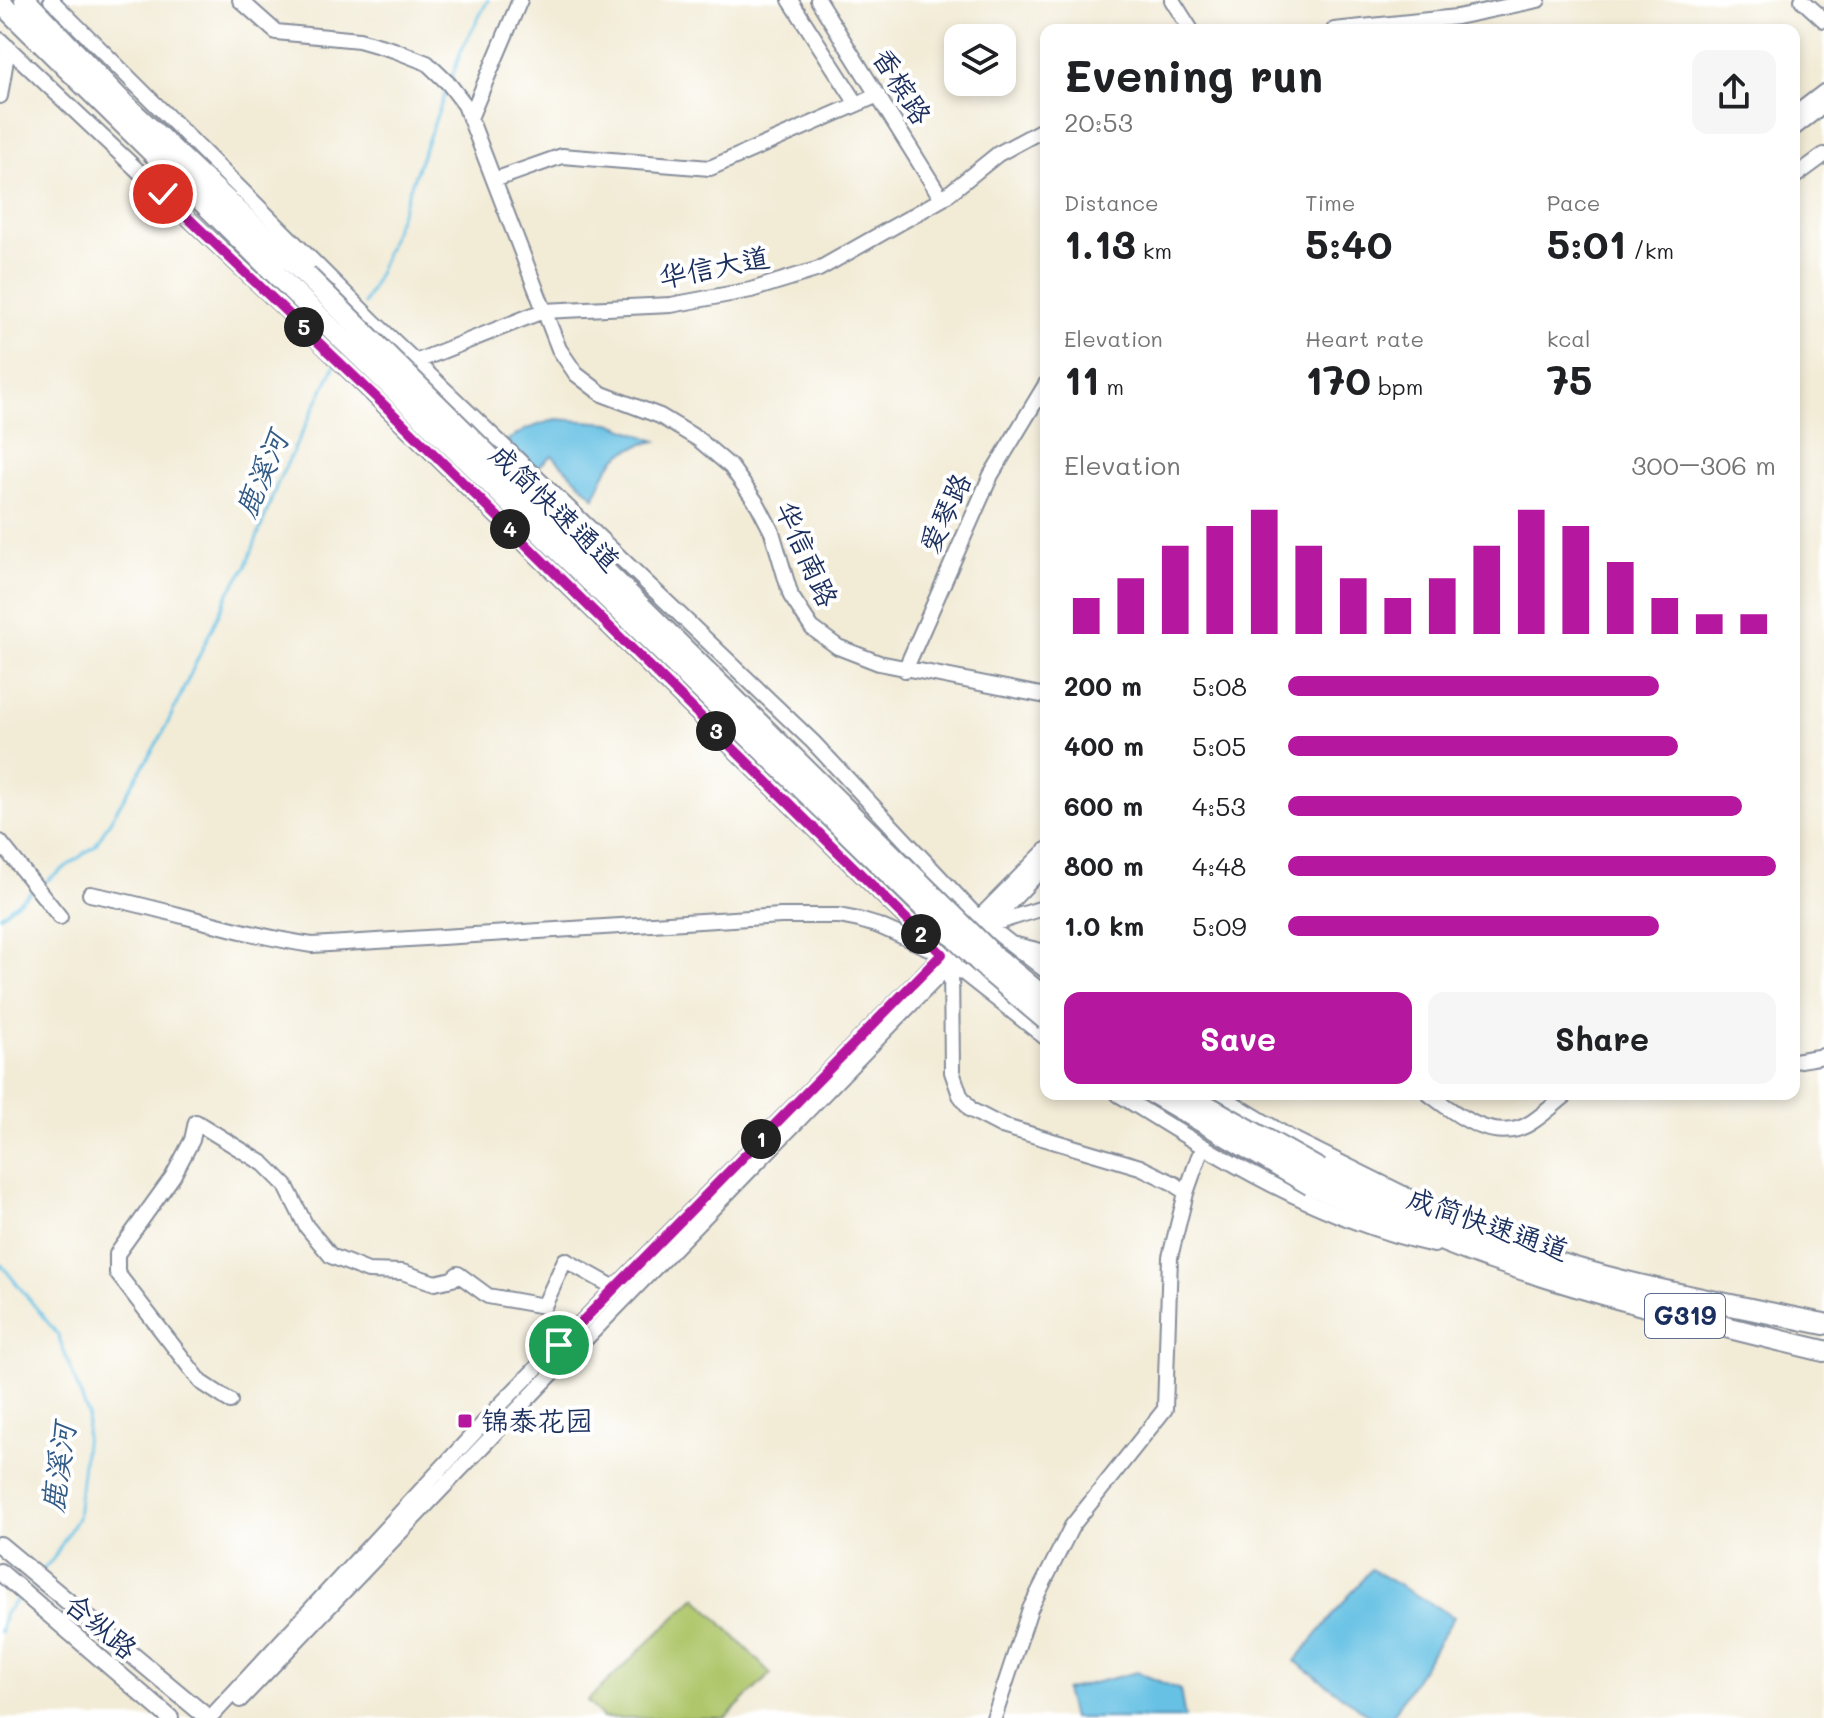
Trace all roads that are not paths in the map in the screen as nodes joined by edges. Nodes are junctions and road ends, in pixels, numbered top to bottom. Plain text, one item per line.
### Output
1 (25, 0) edge
2 (240, 0) edge
3 (520, 0) edge
4 (790, 0) edge
5 (818, 0) edge
6 (1172, 0) edge
7 (1538, 0) edge
8 (1802, 0) edge
9 (0, 2) edge
10 (48, 10) edge
11 (1824, 20) edge
12 (1187, 24) edge
13 (1410, 24) edge
14 (3, 46) edge
15 (1824, 92) edge
16 (878, 95) junction
17 (0, 96) edge
18 (857, 104) junction
19 (1824, 105) edge
20 (1800, 110) edge
21 (468, 112) junction
22 (1800, 123) edge
23 (1040, 131) edge
24 (1824, 155) edge
25 (1800, 173) edge
26 (494, 180) junction
27 (942, 199) junction
28 (543, 311) junction
29 (416, 360) junction
30 (369, 390) junction
31 (1040, 394) edge
32 (905, 670) junction
33 (1040, 695) edge
34 (1, 844) edge
35 (1040, 857) edge
36 (1040, 870) edge
37 (90, 894) dead end
38 (1040, 908) edge
39 (60, 917) dead end
40 (983, 922) junction
41 (1010, 944) junction
42 (1040, 951) edge
43 (947, 959) junction
44 (1040, 966) edge
45 (1040, 994) edge
46 (1040, 1015) edge
47 (1040, 1033) edge
48 (1824, 1056) edge
49 (1800, 1060) edge
50 (1128, 1100) edge
51 (1167, 1100) edge
52 (1195, 1100) edge
53 (1228, 1100) edge
54 (1437, 1100) edge
55 (1560, 1100) edge
56 (1199, 1156) dead end
57 (1316, 1177) junction
58 (1186, 1193) junction
59 (1517, 1249) junction
60 (1486, 1257) junction
61 (1550, 1268) junction
62 (615, 1288) junction
63 (1824, 1324) edge
64 (1824, 1351) edge
65 (230, 1401) dead end
66 (2, 1546) edge
67 (0, 1572) edge
68 (170, 1718) edge
69 (209, 1718) edge
70 (223, 1718) edge
71 (994, 1718) edge

1 - 10 highway
2 - 21 street, 华信南路
3 - 21 street
4 - 18 street
5 - 16 street, 香槟路
6 - 12 street
7 - 13 street
8 - 11 street
9 - 10 highway
10 - 14 street
10 - 29 street
10 - 45 highway, 成简快速通道, bridge
10 - 46 highway, 成简快速通道, bridge
14 - 17 street
14 - 30 street
15 - 20 street
16 - 18 street
16 - 27 street, 香槟路
18 - 26 street
19 - 22 street
21 - 26 street, 华信南路
23 - 27 street, 华信大道
24 - 25 street
26 - 28 street, 华信南路
27 - 28 street, 华信大道
28 - 29 street, 华信大道
28 - 32 street, 华信南路
29 - 30 street, 华信大道
29 - 40 street
30 - 43 street
31 - 32 street, 爱琴路
32 - 33 street, 华信南路
34 - 39 street
35 - 40 street
36 - 40 street
37 - 43 street
38 - 40 street
40 - 41 street
40 - 43 street
41 - 42 street
41 - 44 street
43 - 47 street
43 - 58 street
43 - 62 street
43 - 70 street
48 - 49 street
50 - 60 street
51 - 57 highway, 成简快速通道 / G319, bridge
52 - 57 highway, 成简快速通道 / G319, bridge
53 - 59 street
54 - 55 street
56 - 58 street
57 - 59 highway, 成简快速通道 / G319
57 - 60 highway, 成简快速通道 / G319
58 - 71 street
59 - 61 highway, 成简快速通道 / G319
60 - 61 highway, 成简快速通道 / G319
61 - 63 highway, 成简快速通道 / G319
61 - 64 highway, 成简快速通道 / G319
62 - 65 street
62 - 69 street
66 - 69 main road
67 - 68 main road, 合纵路

